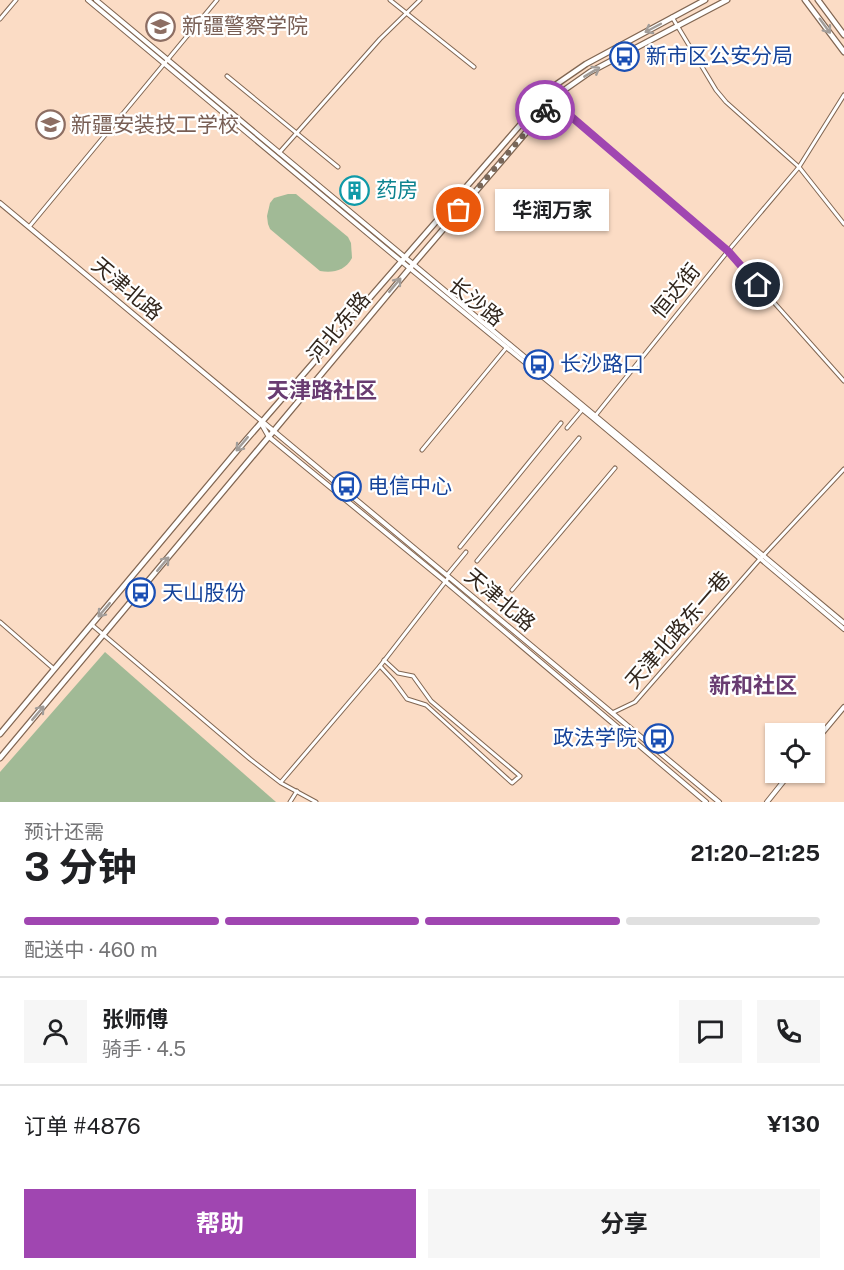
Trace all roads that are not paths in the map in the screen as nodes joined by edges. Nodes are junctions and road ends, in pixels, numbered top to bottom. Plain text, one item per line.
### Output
1 (16, 0) edge
2 (88, 0) edge
3 (96, 0) edge
4 (217, 0) edge
5 (390, 0) edge
6 (420, 0) edge
7 (705, 0) edge
8 (727, 0) edge
9 (805, 0) edge
10 (819, 0) edge
11 (406, 14) junction
12 (672, 17) junction
13 (0, 19) edge
14 (677, 26) junction
15 (844, 35) edge
16 (844, 52) edge
17 (165, 62) junction
18 (474, 67) dead end
19 (227, 76) dead end
20 (546, 95) junction
21 (844, 95) edge
22 (553, 101) junction
23 (297, 133) junction
24 (279, 153) junction
25 (338, 167) dead end
26 (799, 167) junction
27 (0, 203) edge
28 (844, 224) edge
29 (28, 227) junction
30 (728, 251) junction
31 (403, 259) junction
32 (412, 266) junction
33 (507, 347) junction
34 (844, 381) edge
35 (583, 409) junction
36 (594, 416) junction
37 (261, 422) junction
38 (561, 423) dead end
39 (567, 428) dead end
40 (274, 431) junction
41 (269, 437) junction
42 (579, 438) dead end
43 (422, 450) dead end
44 (615, 468) dead end
45 (844, 469) edge
46 (460, 547) dead end
47 (466, 552) dead end
48 (762, 557) junction
49 (477, 561) dead end
50 (448, 576) junction
51 (446, 582) junction
52 (512, 590) dead end
53 (0, 622) edge
54 (844, 623) edge
55 (92, 624) junction
56 (844, 628) edge
57 (104, 635) junction
58 (384, 660) junction
59 (380, 666) junction
60 (54, 669) junction
61 (844, 707) edge
62 (612, 713) junction
63 (825, 730) edge
64 (0, 734) edge
65 (0, 758) edge
66 (281, 783) junction
67 (782, 783) edge
68 (297, 791) junction
69 (290, 802) edge
70 (316, 802) edge
71 (706, 802) edge
72 (718, 802) edge
73 (767, 802) edge

1 - 13 street
2 - 17 street, 长沙路
3 - 17 street, 长沙路
4 - 17 street
5 - 11 street
6 - 11 street
7 - 12 main road
8 - 14 main road, 河北东路
9 -> 16 main road
10 - 15 main road
11 - 18 street
11 - 23 street
12 - 14 street
12 -> 20 main road
22 -> 14 main road, 河北东路
14 - 26 street
17 - 24 street, 长沙路
17 - 29 street
17 - 31 street, 长沙路
19 - 23 street
20 - 22 street
20 - 31 main road
21 - 26 street, 恒达街
22 - 30 street
22 - 32 main road, 河北东路
23 - 24 street
23 - 25 street
24 - 31 street, 长沙路
26 - 28 street
26 - 30 street, 恒达街
27 - 29 street, 天津北路
29 - 37 street, 天津北路
30 - 34 street
30 - 36 street, 恒达街
31 - 32 street, 长沙路
31 - 37 main road
32 - 33 street, 长沙路
32 - 36 street, 长沙路
40 -> 32 main road, 河北东路
33 - 35 street, 长沙路
33 - 43 street
35 - 36 street, 长沙路
35 - 39 street
36 - 48 street, 长沙路
37 - 40 street, 天津北路
37 - 41 street, 天津北路
37 -> 55 main road
38 - 46 street
40 - 41 main road, 河北东路
40 - 50 street, 天津北路
41 - 51 street, 天津北路
57 -> 41 main road, 河北东路
42 - 49 street
44 - 52 street
45 - 48 street, 天津北路东一巷
47 - 50 street
48 - 54 street, 长沙路
48 - 56 street, 长沙路
48 - 62 street, 天津北路东一巷
50 - 51 street
50 - 62 street, 天津北路
51 - 58 street
51 - 71 street, 天津北路
53 - 60 street
55 - 57 street
55 - 60 main road
65 -> 57 main road, 河北东路
57 - 66 street
58 - 59 street
58 - 59 street
59 - 66 street
60 - 64 main road
61 - 63 street
62 - 72 street, 天津北路
66 - 68 street
67 - 73 street
68 - 69 street
68 - 70 street

